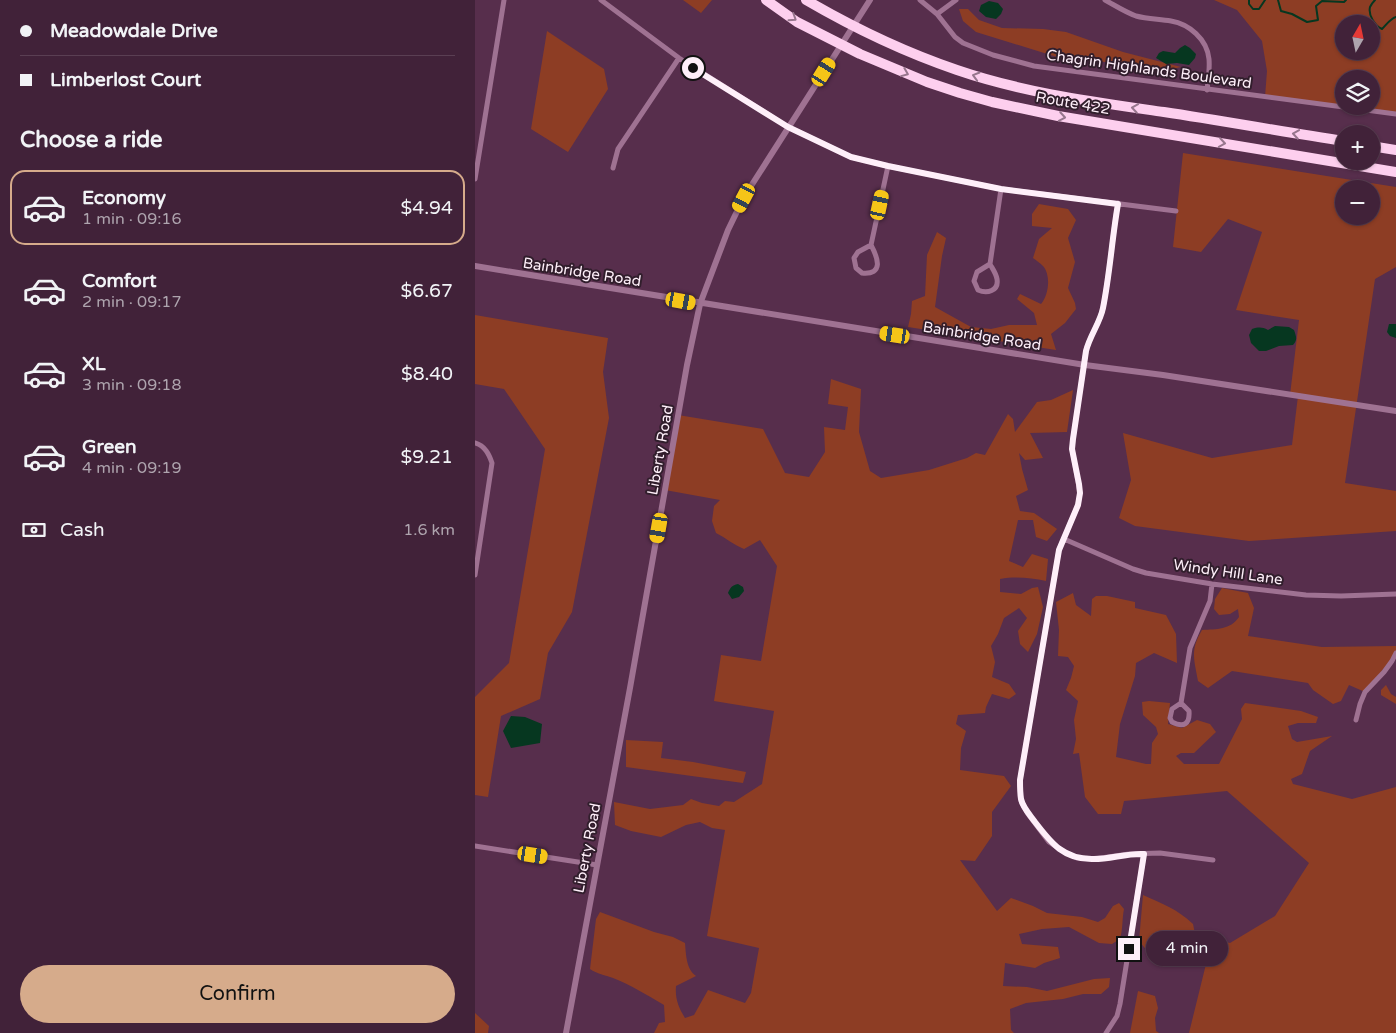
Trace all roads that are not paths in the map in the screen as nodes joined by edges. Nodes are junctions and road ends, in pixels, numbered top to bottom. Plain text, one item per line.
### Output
1 (504, 0) edge
2 (601, 0) edge
3 (766, 0) edge
4 (806, 0) edge
5 (870, 0) edge
6 (920, 0) edge
7 (956, 0) edge
8 (1105, 0) edge
9 (937, 14) junction
10 (679, 58) junction
11 (1207, 90) junction
12 (1396, 114) edge
13 (788, 127) junction
14 (1335, 141) edge
15 (1380, 147) edge
16 (1396, 150) edge
17 (888, 166) junction
18 (613, 168) dead end
19 (1396, 172) edge
20 (475, 178) edge
21 (1001, 189) junction
22 (1118, 204) junction
23 (1176, 211) dead end
24 (871, 245) junction
25 (989, 264) junction
26 (475, 266) edge
27 (700, 304) junction
28 (1085, 366) junction
29 (1396, 411) edge
30 (475, 442) edge
31 (1064, 539) junction
32 (476, 561) edge
33 (475, 575) edge
34 (1212, 584) junction
35 (1396, 594) edge
36 (1396, 653) edge
37 (1181, 703) junction
38 (1356, 720) dead end
39 (475, 846) edge
40 (1144, 854) junction
41 (1213, 860) dead end
42 (597, 865) junction
43 (566, 1033) edge
44 (1106, 1033) edge

1 - 20 street
2 - 10 street
3 -> 19 highway, Route 422
14 -> 4 highway, Route 422
5 - 13 street, Liberty Road
6 - 9 street, Chagrin Highlands Boulevard
7 - 9 street
8 - 11 street
9 - 11 street, Chagrin Highlands Boulevard
10 - 13 street
10 - 18 street
11 - 12 street, Chagrin Highlands Boulevard
13 - 17 street
13 - 27 street, Liberty Road
15 - 16 highway
17 - 21 street
17 - 24 street
21 - 22 street
21 - 25 street
22 - 23 street
22 - 28 street
24 - 24 street
25 - 25 street
26 - 27 street, Bainbridge Road
27 - 28 street, Bainbridge Road
27 - 42 street, Liberty Road
28 - 29 street, Bainbridge Road
28 - 31 street
30 - 32 street
31 - 34 street, Windy Hill Lane
31 - 40 street
32 - 33 street
34 - 35 street, Windy Hill Lane
34 - 37 street
36 - 38 street
37 - 37 street
39 - 42 street
40 - 41 street
40 - 44 street
42 - 43 street, Liberty Road

